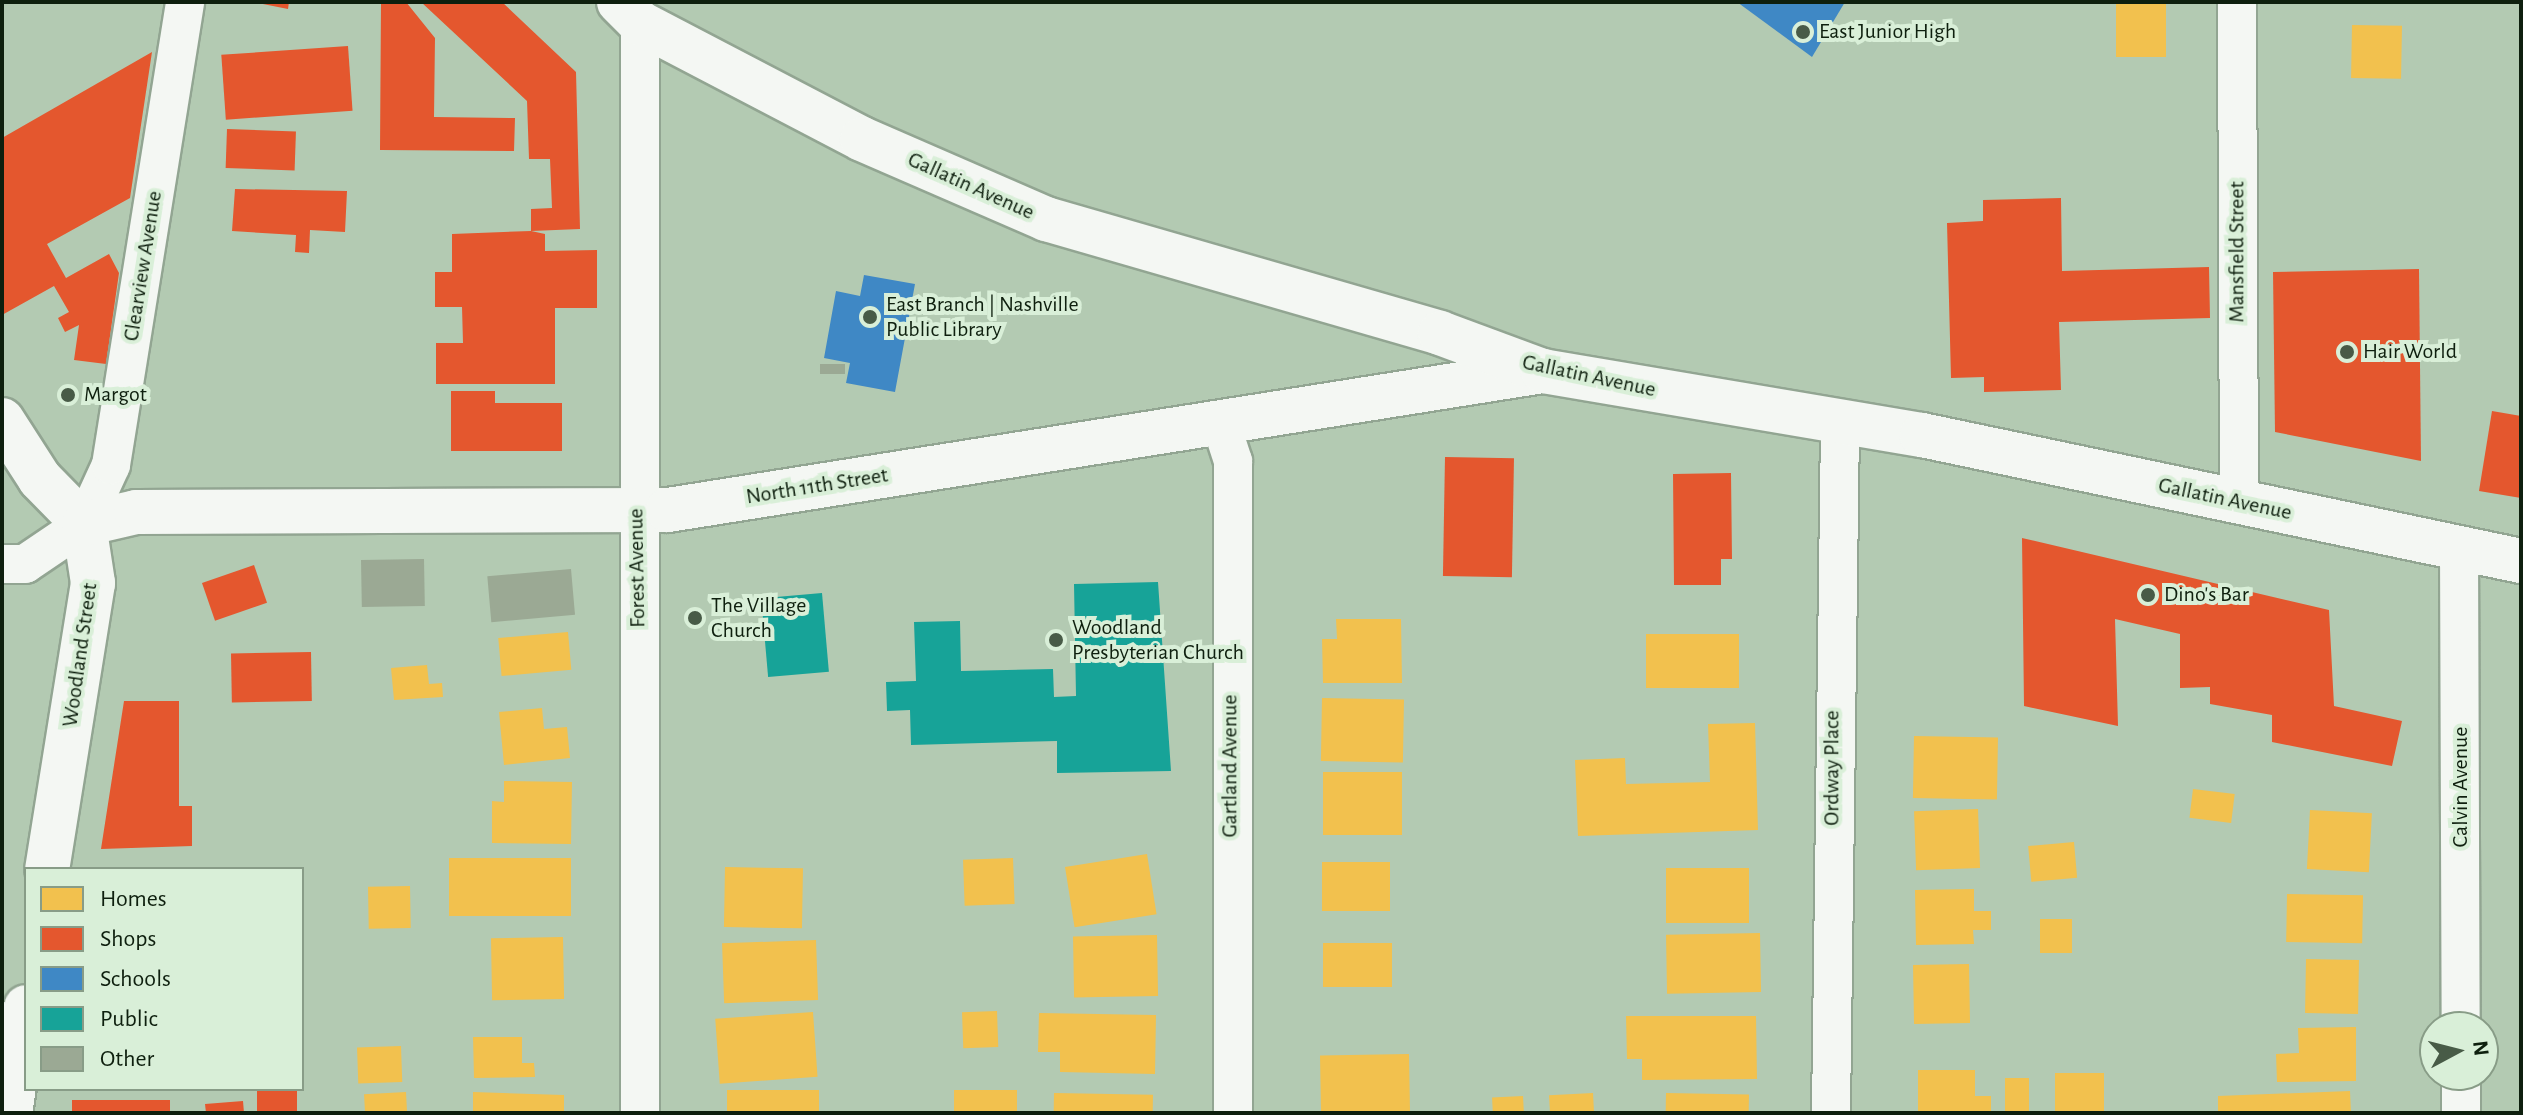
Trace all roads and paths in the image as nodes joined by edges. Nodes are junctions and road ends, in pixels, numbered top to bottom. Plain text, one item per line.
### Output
1 (185, 2) edge
2 (2237, 2) edge
3 (630, 12) edge
4 (1543, 371) junction
5 (2, 420) edge
6 (1220, 421) junction
7 (1840, 423) junction
8 (2239, 502) junction
9 (635, 511) junction
10 (84, 524) junction
11 (2459, 548) junction
12 (2521, 561) edge
13 (2, 564) edge
14 (47, 867) edge
15 (2461, 1011) edge
16 (24, 1020) edge
17 (2461, 1091) edge
18 (10, 1113) edge
19 (640, 1113) edge
20 (1233, 1113) edge
21 (1831, 1113) edge
22 (2461, 1113) edge

1 - 10 street, Clearview Avenue
2 - 8 street, Mansfield Street
3 - 4 street, Gallatin Avenue
3 - 9 street, Forest Avenue
4 - 6 street, North 11th Street
4 - 7 street, Gallatin Avenue
5 - 10 street
6 - 9 street, North 11th Street
6 - 20 street, Gartland Avenue
7 - 8 street, Gallatin Avenue
7 - 21 street, Ordway Place
8 - 11 street, Gallatin Avenue
9 - 10 street, North 11th Street
9 - 19 street, Forest Avenue
10 - 13 street
10 - 14 street, Woodland Street
11 - 12 street, Gallatin Avenue
11 - 15 street, Calvin Avenue
16 - 18 street
17 - 22 street

